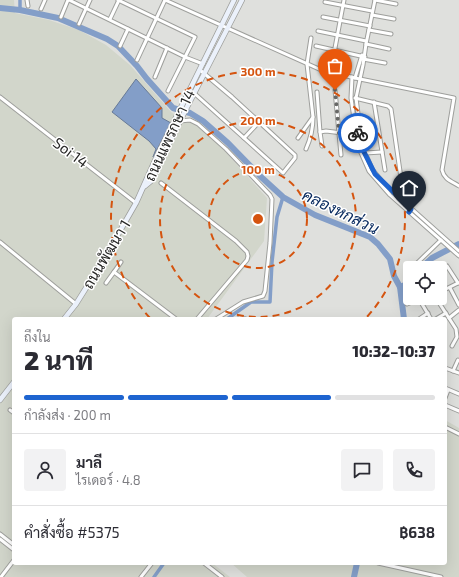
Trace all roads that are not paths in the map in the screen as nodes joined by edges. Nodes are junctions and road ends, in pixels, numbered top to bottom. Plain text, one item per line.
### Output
1 (27, 0) edge
2 (45, 0) edge
3 (69, 0) edge
4 (90, 0) edge
5 (119, 0) edge
6 (165, 0) edge
7 (234, 0) edge
8 (242, 0) edge
9 (344, 0) edge
10 (375, 0) edge
11 (325, 2) dead end
12 (396, 4) dead end
13 (343, 5) junction
14 (28, 6) dead end
15 (87, 8) junction
16 (41, 9) dead end
17 (372, 13) junction
18 (61, 17) dead end
19 (323, 17) dead end
20 (110, 19) junction
21 (156, 19) junction
22 (394, 19) dead end
23 (340, 20) junction
24 (79, 24) dead end
25 (222, 26) junction
26 (370, 26) junction
27 (228, 28) junction
28 (128, 29) junction
29 (369, 30) junction
30 (318, 31) dead end
31 (391, 34) dead end
32 (337, 35) junction
33 (311, 38) dead end
34 (147, 39) junction
35 (366, 42) junction
36 (120, 46) dead end
37 (316, 46) dead end
38 (168, 48) junction
39 (389, 49) dead end
40 (334, 50) junction
41 (185, 57) junction
42 (363, 58) junction
43 (137, 60) dead end
44 (385, 63) dead end
45 (203, 64) junction
46 (307, 64) junction
47 (332, 64) dead end
48 (200, 70) junction
49 (205, 73) junction
50 (155, 77) dead end
51 (354, 77) junction
52 (360, 79) junction
53 (335, 90) dead end
54 (168, 92) dead end
55 (318, 92) dead end
56 (194, 93) junction
57 (0, 97) edge
58 (351, 98) junction
59 (356, 98) junction
60 (374, 102) junction
61 (186, 104) junction
62 (313, 117) junction
63 (180, 119) junction
64 (259, 122) junction
65 (320, 132) junction
66 (339, 133) junction
67 (358, 133) junction
68 (244, 138) junction
69 (298, 138) dead end
70 (322, 146) dead end
71 (306, 149) dead end
72 (382, 152) junction
73 (365, 153) junction
74 (341, 155) dead end
75 (385, 170) dead end
76 (401, 178) dead end
77 (161, 184) dead end
78 (384, 186) junction
79 (459, 186) edge
80 (144, 188) joint
81 (136, 203) junction
82 (442, 239) junction
83 (0, 242) edge
84 (458, 254) edge
85 (419, 261) edge
86 (121, 262) dead end
87 (447, 266) dead end
88 (114, 272) junction
89 (459, 283) edge
90 (106, 284) dead end
91 (450, 288) junction
92 (447, 289) edge
93 (76, 304) junction
94 (459, 304) edge
95 (423, 305) edge
96 (441, 305) edge
97 (459, 310) edge
98 (428, 313) junction
99 (446, 313) junction
100 (66, 317) edge
101 (173, 317) edge
102 (199, 317) edge
103 (219, 317) edge
104 (422, 317) edge
105 (430, 317) edge
106 (439, 317) edge
107 (449, 318) junction
108 (452, 346) dead end
109 (458, 360) dead end
110 (447, 369) edge
111 (453, 371) junction
112 (459, 373) edge
113 (12, 384) edge
114 (447, 389) edge
115 (459, 394) edge
116 (1, 397) edge
117 (447, 406) edge
118 (459, 411) edge
119 (447, 428) edge
120 (459, 434) edge
121 (0, 534) edge
122 (0, 540) edge
123 (12, 543) edge
124 (12, 549) edge
125 (12, 563) edge
126 (151, 565) edge
127 (207, 565) edge
128 (387, 565) edge
129 (1, 577) edge
130 (142, 577) edge
131 (222, 577) edge
132 (441, 577) edge

1 - 14 street
2 - 16 street
3 - 15 street
3 - 18 street
4 - 15 street
5 - 20 street
5 - 21 street
6 - 21 street
6 - 25 street
7 - 25 main road, ถนนแพรกษา 14
8 - 27 main road, ถนนแพรกษา 14
9 - 13 street
10 - 12 street
10 - 17 street
11 - 13 street
13 - 17 street
13 - 23 street
15 - 20 street
15 - 24 street
17 - 22 street
17 - 26 street
19 - 23 street
20 - 28 street
21 - 34 street
21 - 41 street
23 - 26 street
23 - 32 street
25 - 27 street
25 - 45 main road, ถนนแพรกษา 14
26 - 29 street
27 - 46 street
27 - 49 main road, ถนนแพรกษา 14
28 - 34 street
28 - 36 street
29 - 31 street
29 - 35 street
30 - 32 street
32 - 35 street
32 - 40 street
33 - 46 street
34 - 38 street
34 - 43 street
35 - 39 street
35 - 42 street
37 - 40 street
38 - 41 street
38 - 50 street
40 - 42 street
40 - 47 street
41 - 45 street
41 - 54 street
42 - 44 street
42 - 51 street
42 - 52 street
45 - 48 main road, ถนนแพรกษา 14
46 - 51 street
46 - 62 street
48 - 49 street
48 - 61 main road, ถนนแพรกษา 14
49 - 56 main road, ถนนแพรกษา 14
49 - 64 street
51 - 52 street
51 - 58 street
52 - 59 street
52 - 79 street
53 - 66 street
55 - 65 street
56 - 61 main road, ถนนแพรกษา 14
56 - 68 street
57 - 81 street, Soi 14
58 - 59 street
58 - 67 street
59 - 60 street
59 - 67 street
60 - 72 street
60 - 76 street
61 - 63 main road, ถนนแพรกษา 14
62 - 69 street
62 - 71 street
63 - 80 main road, ถนนแพรกษา 14
63 - 103 street
64 - 68 street
64 - 68 street
65 - 66 street
65 - 70 street
66 - 67 street
66 - 74 street
67 - 73 street
67 - 78 street
72 - 73 street
72 - 75 street
73 - 78 street
77 - 102 street
78 - 82 street
80 - 81 main road, ถนนพัฒนา 1
81 - 93 main road, ถนนพัฒนา 1
82 - 84 street
82 - 85 street
83 - 93 street
86 - 88 street
87 - 89 street
88 - 90 street
88 - 101 street
89 - 91 street
91 - 92 street
91 - 94 street
93 - 100 main road, ถนนพัฒนา 1
95 - 98 street
96 - 99 street
97 - 107 street
98 - 104 street
98 - 105 street
99 - 106 street
99 - 107 street
107 - 108 street
109 - 111 street
110 - 111 street
111 - 112 street
113 - 116 main road
114 - 115 street
117 - 118 street
119 - 120 street
121 - 123 street
122 - 124 street
125 - 129 street
126 - 130 street
127 - 131 street
128 - 132 street

